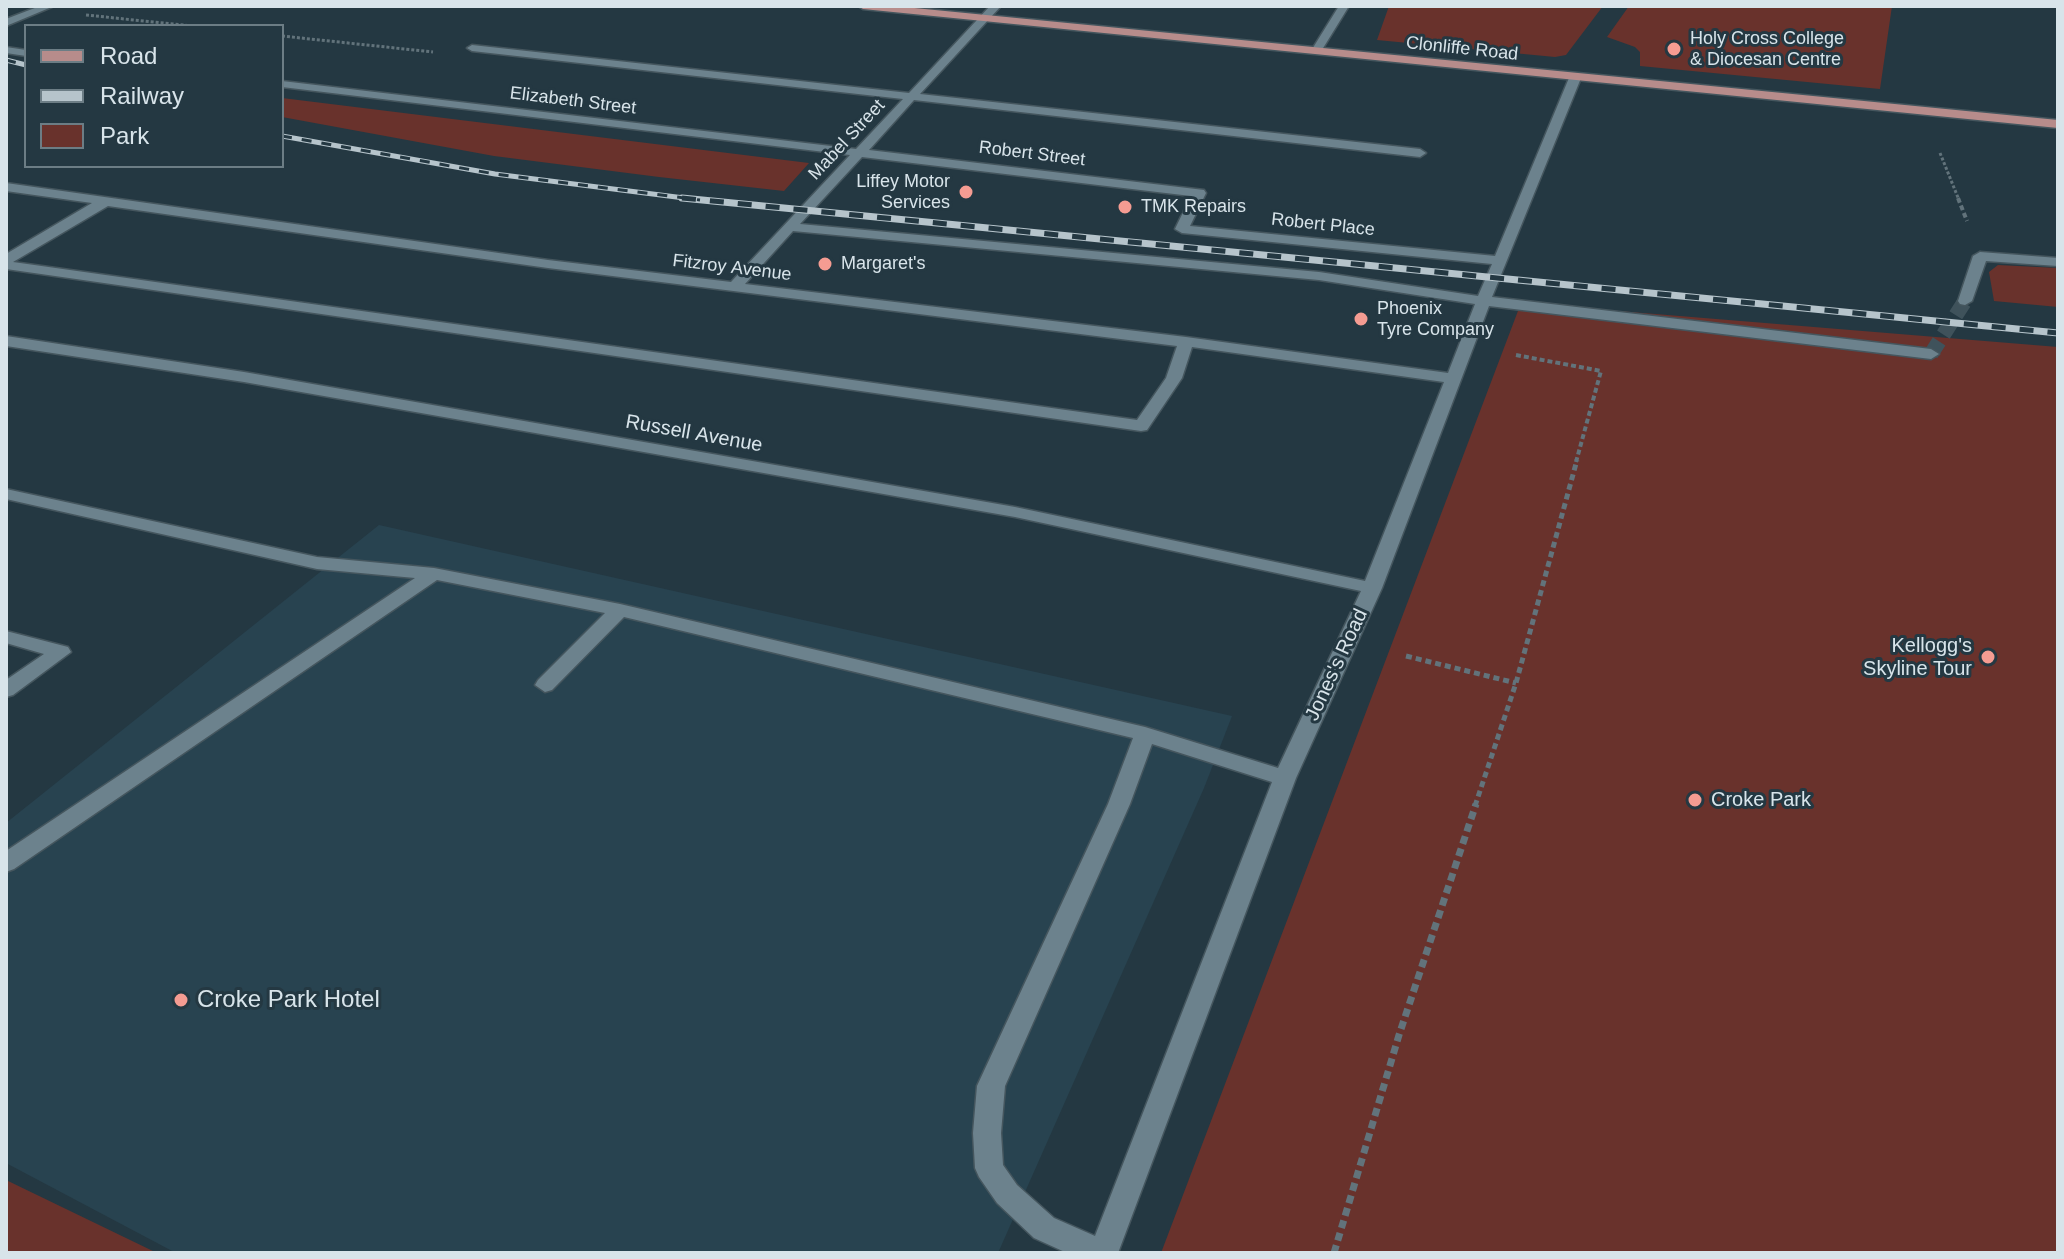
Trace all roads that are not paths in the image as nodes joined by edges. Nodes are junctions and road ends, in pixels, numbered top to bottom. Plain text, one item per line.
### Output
1 (49, 6) edge
2 (863, 6) edge
3 (996, 6) edge
4 (1344, 6) edge
5 (986, 17) junction
6 (6, 23) edge
7 (472, 48) dead end
8 (1316, 51) junction
9 (1575, 78) junction
10 (284, 84) edge
11 (911, 97) junction
12 (2058, 124) edge
13 (859, 152) junction
14 (1420, 153) dead end
15 (6, 187) edge
16 (1199, 193) joint
17 (107, 201) junction
18 (789, 227) junction
19 (1500, 261) junction
20 (2058, 262) edge
21 (6, 263) edge
22 (735, 286) junction
23 (1484, 300) junction
24 (1965, 301) tunnel mouth
25 (6, 341) edge
26 (1186, 342) junction
27 (1931, 354) dead end
28 (1454, 379) junction
29 (6, 494) edge
30 (434, 574) junction
31 (1372, 588) junction
32 (620, 610) junction
33 (6, 637) edge
34 (545, 685) dead end
35 (6, 690) edge
36 (1145, 734) junction
37 (1285, 778) junction
38 (6, 863) edge
39 (1101, 1253) edge

1 - 6 street
2 - 5 main road, Clonliffe Road
3 - 5 street, Mabel Street
4 - 8 street
5 - 8 main road, Clonliffe Road
5 - 11 street, Mabel Street
7 - 11 street
8 - 9 main road, Clonliffe Road
9 - 12 main road, Clonliffe Road
9 - 19 street, Jones's Road
10 - 13 street, Elizabeth Street
11 - 13 street, Mabel Street
11 - 14 street
13 - 16 street, Robert Street
13 - 18 street, Mabel Street
15 - 17 street, Fitzroy Avenue
16 - 19 street, Robert Place
17 - 21 street
17 - 22 street, Fitzroy Avenue
18 - 22 street, Mabel Street
18 - 23 street
19 - 23 street, Jones's Road
20 - 24 street
21 - 26 street
22 - 26 street, Fitzroy Avenue
23 - 27 street
23 - 28 street, Jones's Road
25 - 31 street, Russell Avenue
26 - 28 street, Fitzroy Avenue
28 - 31 street, Jones's Road
29 - 30 street
30 - 32 street
30 - 38 street
31 - 37 street, Jones's Road
32 - 34 street
32 - 36 street
33 - 35 street
36 - 37 street
36 - 39 street
37 - 39 street, Jones's Road

